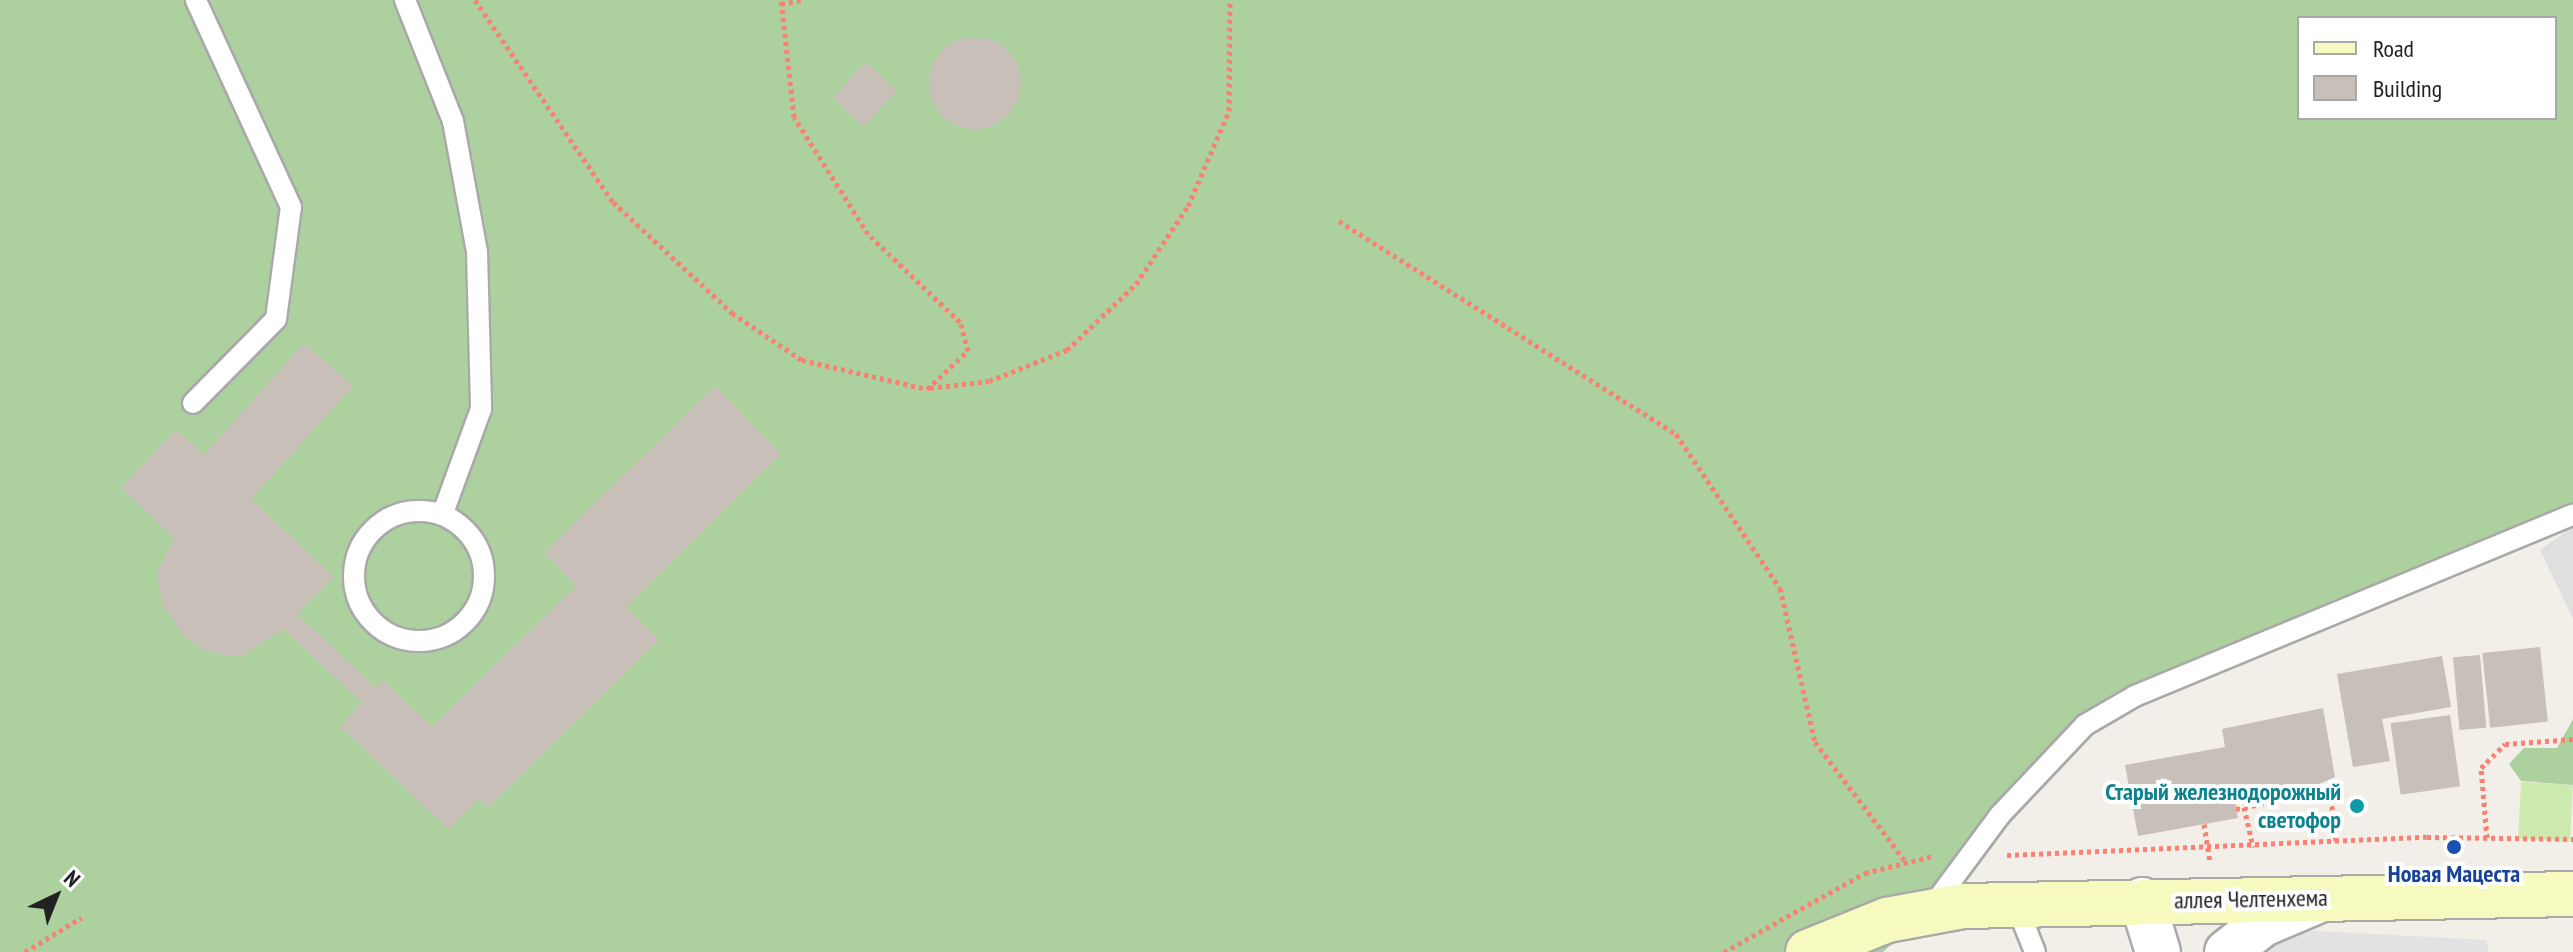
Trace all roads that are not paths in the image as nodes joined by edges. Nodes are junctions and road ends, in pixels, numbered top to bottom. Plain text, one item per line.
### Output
1 (196, 0) edge
2 (405, 0) edge
3 (193, 403) dead end
4 (443, 513) junction
5 (2573, 515) edge
6 (2573, 894) edge
7 (2325, 898) junction
8 (2142, 900) junction
9 (2015, 902) junction
10 (1929, 911) junction
11 (1808, 952) edge
12 (2035, 952) edge
13 (2158, 952) edge
14 (2227, 952) edge

1 - 3 lane
2 - 4 lane
4 - 4 lane
5 - 10 lane
6 - 7 main road, аллея Челтенхема
7 - 8 main road, аллея Челтенхема
7 - 14 street
8 - 9 main road, аллея Челтенхема
8 - 13 street
9 - 10 main road, аллея Челтенхема
9 - 12 lane
10 - 11 main road, аллея Челтенхема

